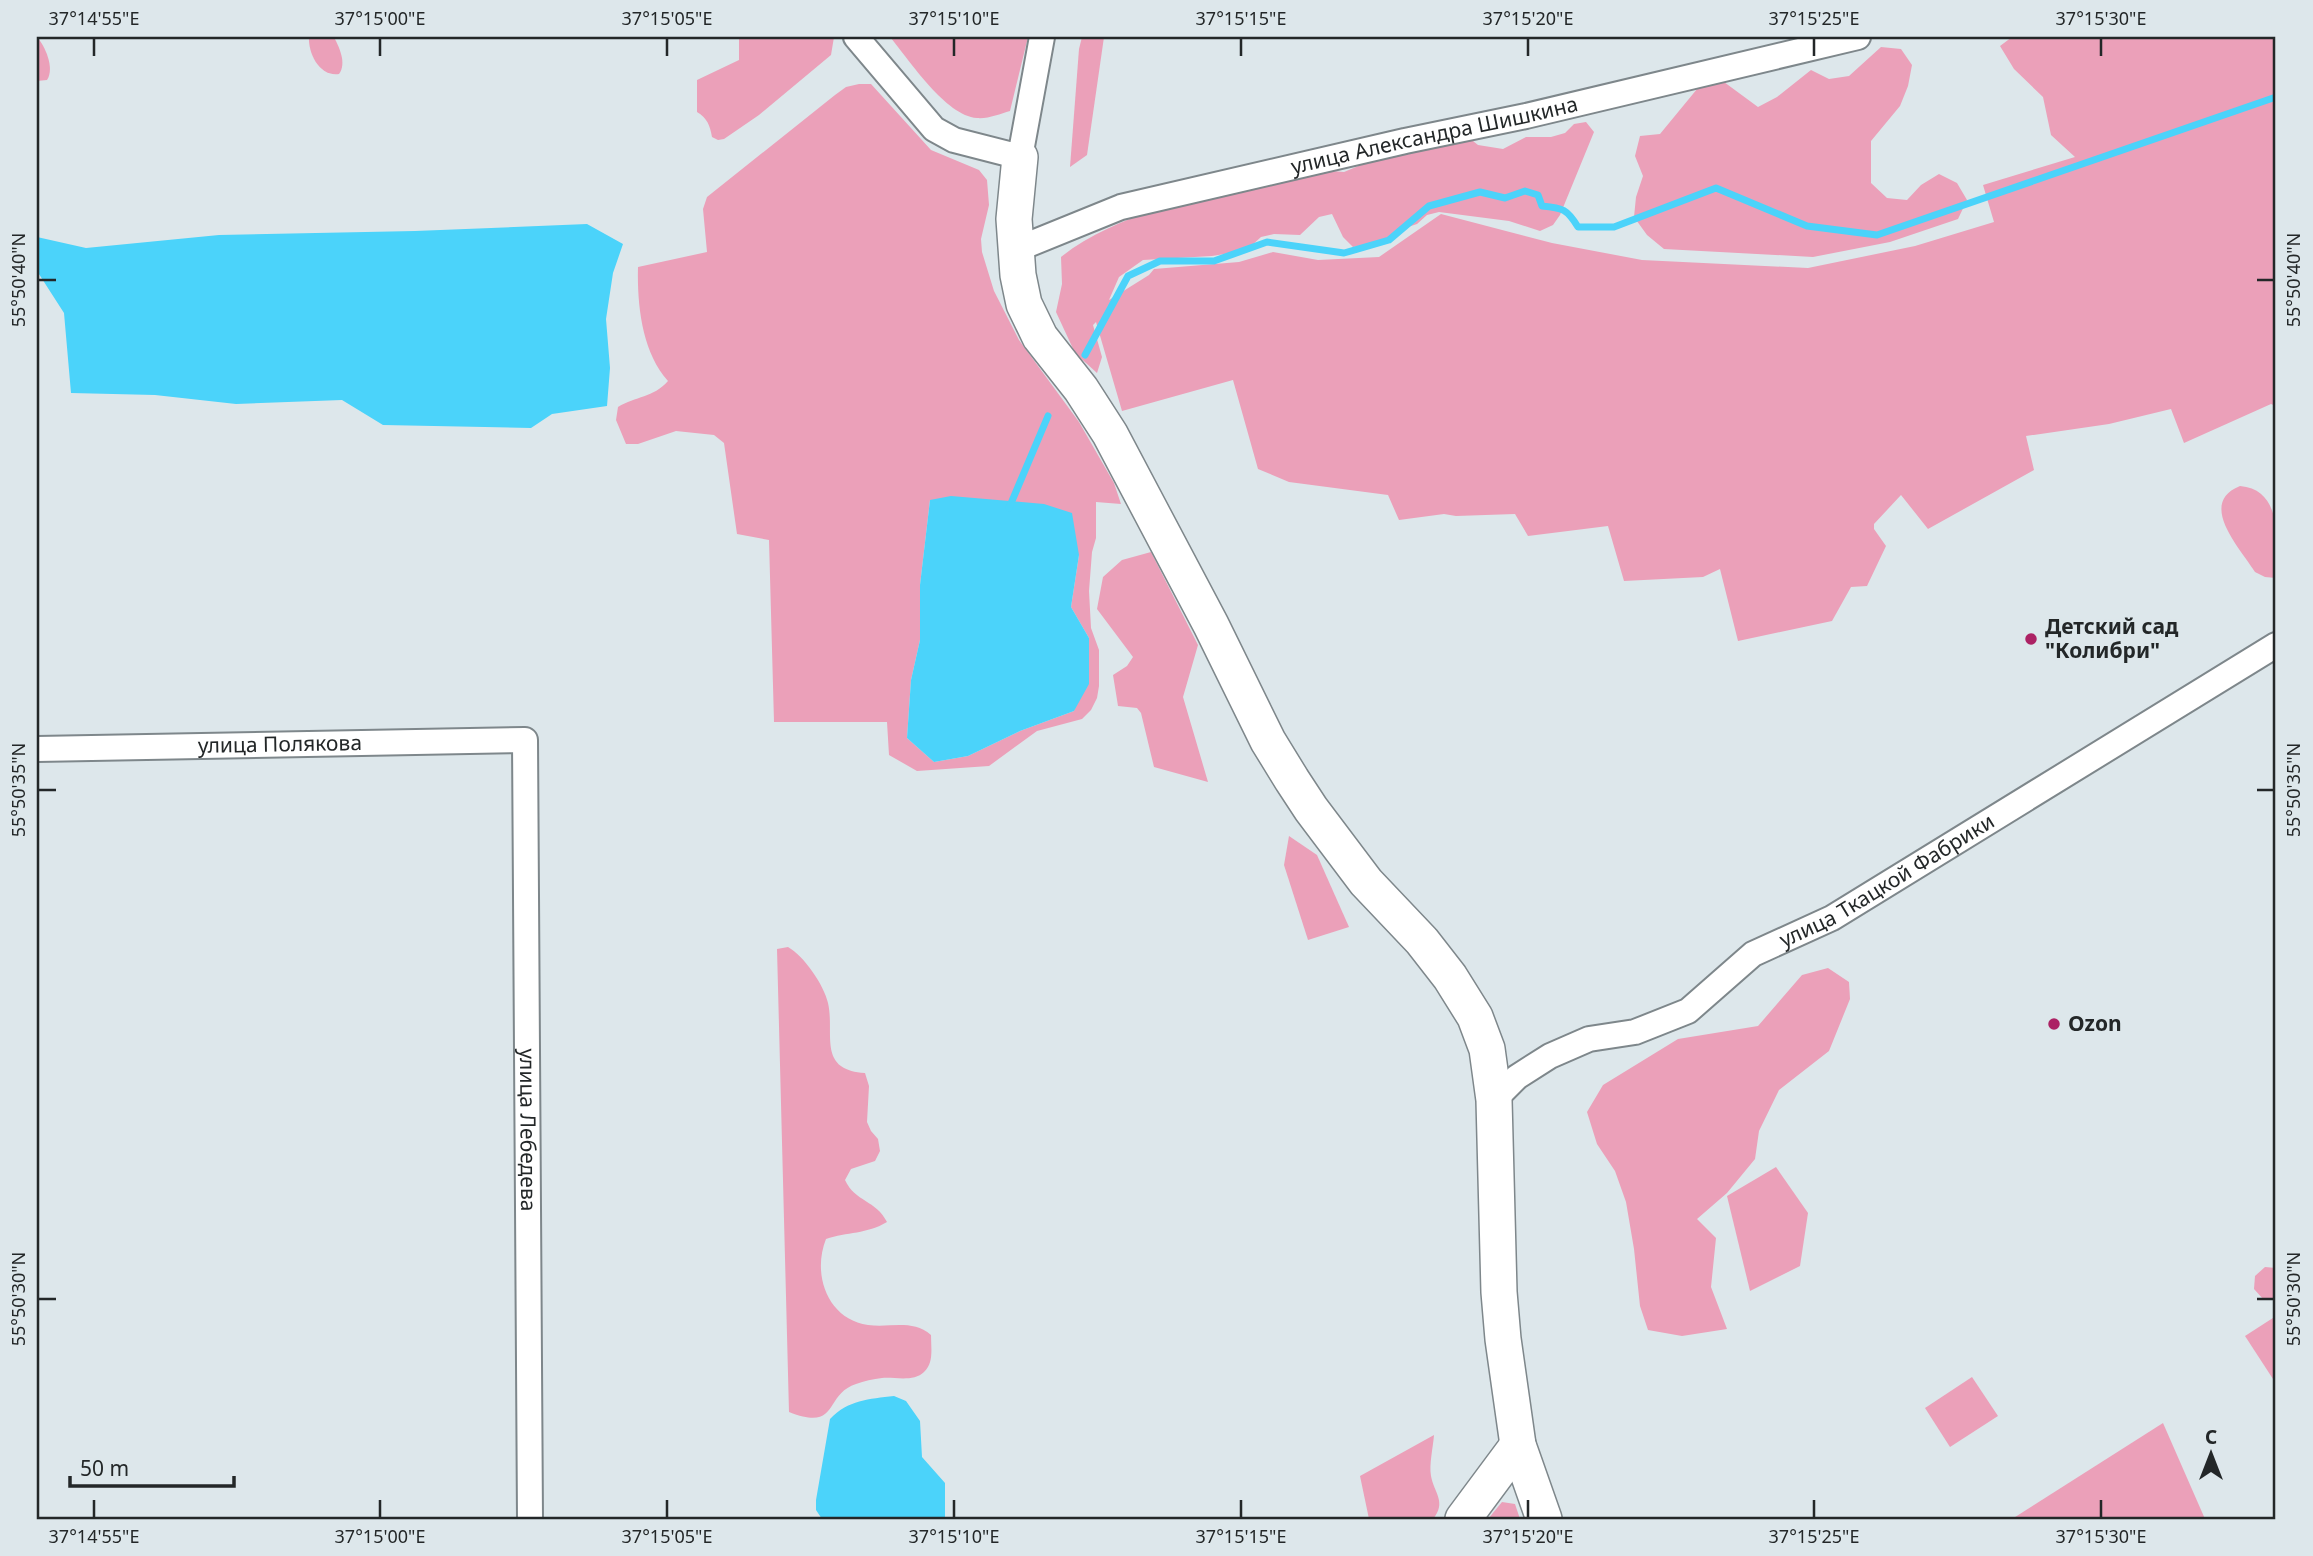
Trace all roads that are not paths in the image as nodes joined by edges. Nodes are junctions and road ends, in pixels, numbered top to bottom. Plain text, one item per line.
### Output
1 (856, 37) edge
2 (1042, 37) edge
3 (1858, 37) edge
4 (1020, 157) junction
5 (1015, 250) junction
6 (2276, 645) edge
7 (525, 740) joint
8 (37, 749) edge
9 (1494, 1100) junction
10 (1518, 1445) junction
11 (530, 1519) edge
12 (1463, 1519) edge
13 (1544, 1519) edge

1 - 4 street
2 - 4 street
3 - 5 street, улица Александра Шишкина
4 - 5 street
5 - 9 street
6 - 9 street, улица Ткацкой Фабрики
7 - 8 street, улица Полякова
7 - 11 street, улица Лебедева
9 - 10 street
10 - 12 street
10 - 13 street

